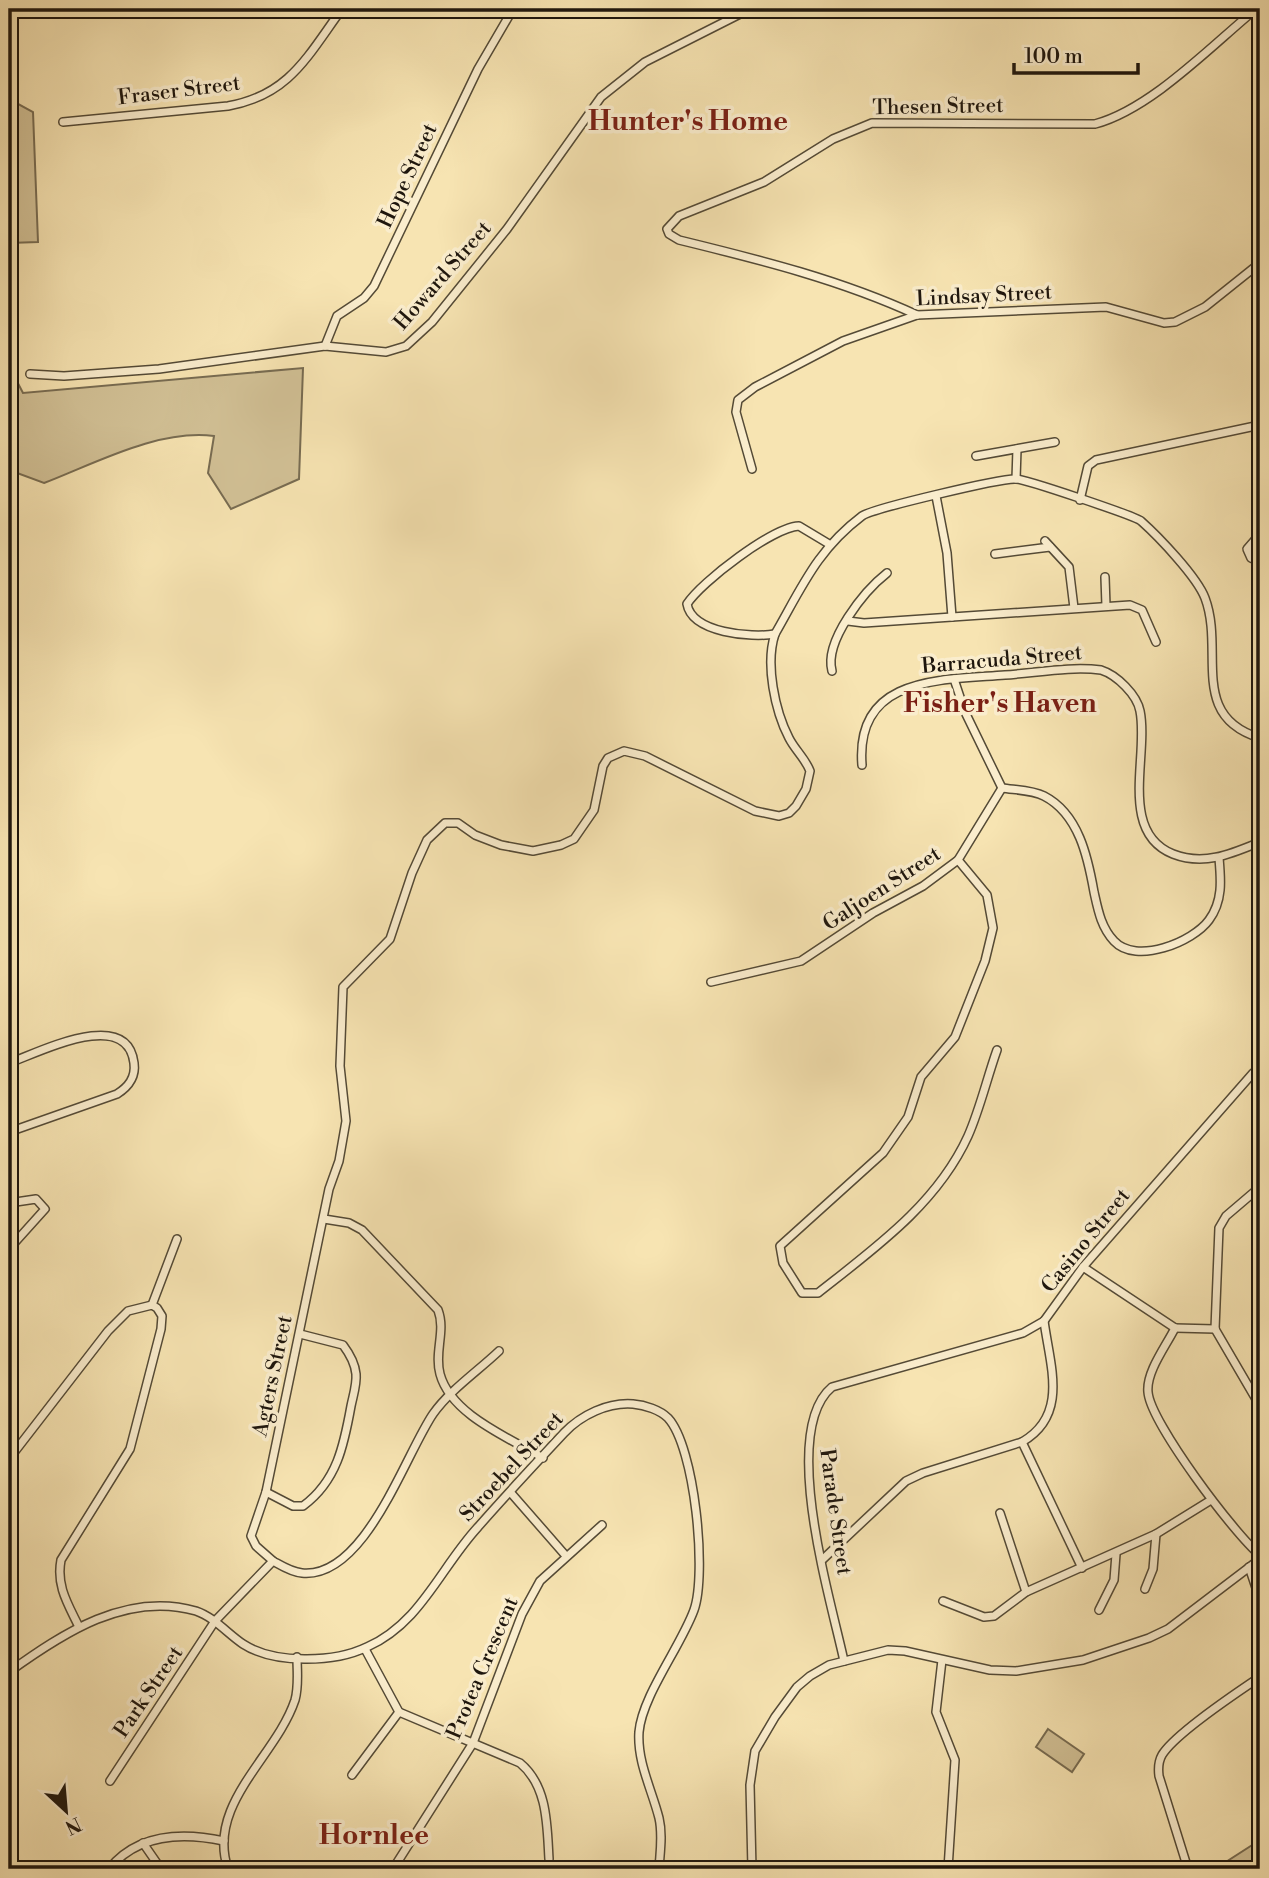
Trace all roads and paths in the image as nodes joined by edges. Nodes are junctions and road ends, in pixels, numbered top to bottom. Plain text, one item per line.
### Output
1 (342, 9) edge
2 (513, 9) edge
3 (750, 9) edge
4 (1256, 9) edge
5 (63, 122) dead end
6 (1260, 262) edge
7 (917, 315) junction
8 (325, 346) junction
9 (30, 374) dead end
10 (1260, 425) edge
11 (1055, 442) dead end
12 (1017, 449) junction
13 (976, 456) dead end
14 (752, 469) dead end
15 (1016, 478) junction
16 (936, 496) junction
17 (1080, 500) junction
18 (1260, 534) edge
19 (829, 544) junction
20 (995, 554) dead end
21 (1260, 562) edge
22 (887, 573) dead end
23 (1105, 577) dead end
24 (1106, 606) junction
25 (1074, 608) junction
26 (951, 617) junction
27 (848, 621) junction
28 (775, 634) junction
29 (1156, 642) dead end
30 (832, 671) dead end
31 (954, 679) junction
32 (1260, 738) edge
33 (862, 765) dead end
34 (1002, 788) junction
35 (1260, 842) edge
36 (1219, 858) junction
37 (958, 860) junction
38 (711, 982) dead end
39 (997, 1050) dead end
40 (9, 1063) edge
41 (1253, 1073) dead end
42 (9, 1132) edge
43 (1260, 1187) edge
44 (9, 1203) edge
45 (324, 1219) junction
46 (177, 1239) dead end
47 (9, 1249) edge
48 (1083, 1267) junction
49 (152, 1305) junction
50 (1044, 1321) junction
51 (1175, 1328) junction
52 (1215, 1329) junction
53 (300, 1334) junction
54 (499, 1351) dead end
55 (452, 1395) junction
56 (1260, 1406) edge
57 (1022, 1442) junction
58 (543, 1458) junction
59 (9, 1459) edge
60 (265, 1492) junction
61 (511, 1493) junction
62 (1211, 1500) junction
63 (1000, 1513) dead end
64 (603, 1525) dead end
65 (1156, 1534) junction
66 (1116, 1554) junction
67 (566, 1556) junction
68 (1260, 1557) edge
69 (273, 1560) junction
70 (822, 1560) junction
71 (1249, 1567) junction
72 (1082, 1568) junction
73 (1145, 1589) dead end
74 (1026, 1592) junction
75 (1260, 1600) edge
76 (943, 1601) dead end
77 (1099, 1610) dead end
78 (215, 1621) junction
79 (79, 1627) junction
80 (365, 1649) junction
81 (297, 1657) junction
82 (942, 1660) junction
83 (844, 1661) junction
84 (9, 1672) edge
85 (1260, 1676) edge
86 (399, 1712) junction
87 (473, 1743) junction
88 (352, 1775) dead end
89 (110, 1781) dead end
90 (224, 1841) junction
91 (143, 1843) junction
92 (549, 1860) dead end
93 (109, 1869) edge
94 (161, 1869) edge
95 (228, 1869) edge
96 (393, 1869) edge
97 (659, 1869) edge
98 (752, 1869) edge
99 (947, 1869) edge
100 (1188, 1869) edge

1 - 5 street, Fraser Street
2 - 8 street, Hope Street
3 - 8 street, Howard Street
4 - 7 street, Thesen Street
6 - 7 street, Lindsay Street
7 - 14 street, Lindsay Street
8 - 9 street, Howard Street
10 - 17 street
11 - 12 street
12 - 13 street
12 - 15 street
15 - 16 street
15 - 17 street
16 - 19 street
16 - 26 street
17 - 32 street
18 - 21 street
19 - 28 street
19 - 28 street
20 - 25 street
22 - 27 street
23 - 24 street
24 - 25 street
24 - 29 street
25 - 26 street
26 - 27 street
27 - 30 street
28 - 45 street, Agters Street
31 - 33 street, Barracuda Street
31 - 34 street
31 - 36 street, Barracuda Street
34 - 36 street
34 - 37 street, Galjoen Street
35 - 36 street, Barracuda Street
37 - 38 street, Galjoen Street
37 - 39 street
40 - 42 street
41 - 48 street, Casino Street
43 - 52 street
44 - 47 street
45 - 53 street, Agters Street
45 - 55 street
46 - 49 street
48 - 50 street, Casino Street
48 - 51 street
49 - 59 street
49 - 79 street
50 - 57 street, Casino Street
50 - 70 street, Parade Street
51 - 52 street
51 - 62 street
52 - 56 street
53 - 60 street, Agters Street
53 - 60 street
54 - 55 street
55 - 58 street
55 - 69 street
57 - 70 street
57 - 72 street
58 - 61 street, Stroebel Street
58 - 97 street, Stroebel Street
60 - 69 street, Agters Street
61 - 67 street
61 - 80 street, Stroebel Street
62 - 65 street
62 - 68 street
63 - 74 street
64 - 67 street, Protea Crescent
65 - 66 street
65 - 73 street
66 - 72 street
66 - 77 street
67 - 87 street, Protea Crescent
68 - 71 street
69 - 78 street, Park Street
70 - 83 street, Parade Street
71 - 75 street
71 - 82 street
72 - 74 street
74 - 76 street
78 - 79 street, Stroebel Street
78 - 81 street, Stroebel Street
78 - 89 street, Park Street
79 - 84 street, Stroebel Street
80 - 81 street, Stroebel Street
80 - 86 street
81 - 90 street
82 - 83 street
82 - 99 street
83 - 98 street
85 - 100 street
86 - 87 street
86 - 88 street
87 - 92 street
87 - 96 street, Protea Crescent
90 - 91 street
90 - 95 street
91 - 93 street
91 - 94 street

